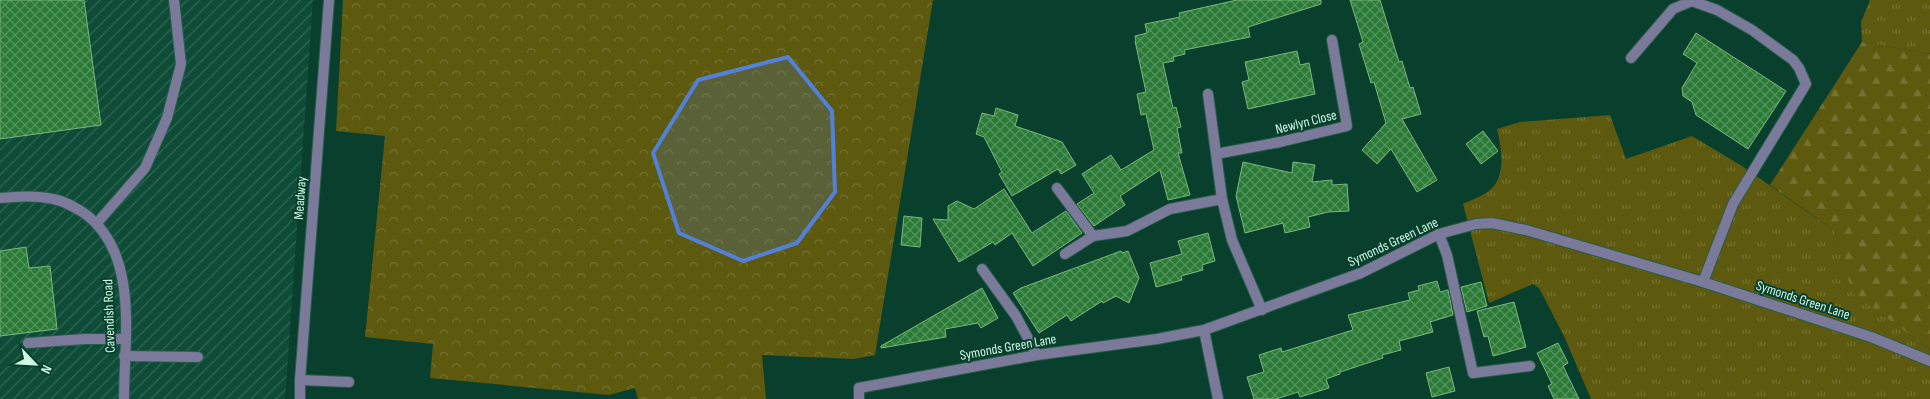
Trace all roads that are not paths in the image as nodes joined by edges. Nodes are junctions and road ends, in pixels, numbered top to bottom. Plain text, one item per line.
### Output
1 (174, 0) edge
2 (329, 0) edge
3 (1332, 40) dead end
4 (1631, 58) dead end
5 (1208, 94) dead end
6 (1216, 154) junction
7 (1057, 188) dead end
8 (0, 198) edge
9 (1222, 199) junction
10 (97, 223) junction
11 (1439, 234) junction
12 (1093, 236) junction
13 (1065, 254) dead end
14 (982, 269) dead end
15 (1703, 282) junction
16 (1262, 310) junction
17 (1204, 330) junction
18 (125, 339) junction
19 (28, 343) dead end
20 (1037, 355) junction
21 (124, 356) junction
22 (198, 357) dead end
23 (1930, 361) edge
24 (1530, 366) dead end
25 (300, 380) junction
26 (349, 382) dead end
27 (124, 399) edge
28 (300, 399) edge
29 (859, 399) edge
30 (1218, 399) edge

1 - 10 street
2 - 25 street, Meadway
3 - 6 street, Newlyn Close
4 - 15 street
5 - 6 street
6 - 9 street
7 - 12 street
8 - 10 street, Cavendish Road
9 - 12 street
9 - 16 street
10 - 18 street, Cavendish Road
11 - 15 street, Symonds Green Lane
11 - 16 street, Symonds Green Lane
11 - 24 street
12 - 13 street
14 - 20 street
15 - 23 street, Symonds Green Lane
16 - 17 street, Symonds Green Lane
17 - 20 street, Symonds Green Lane
17 - 30 street
18 - 19 street
18 - 21 street, Cavendish Road
20 - 29 street, Symonds Green Lane
21 - 22 street
21 - 27 street, Cavendish Road
25 - 26 street
25 - 28 street, Meadway

